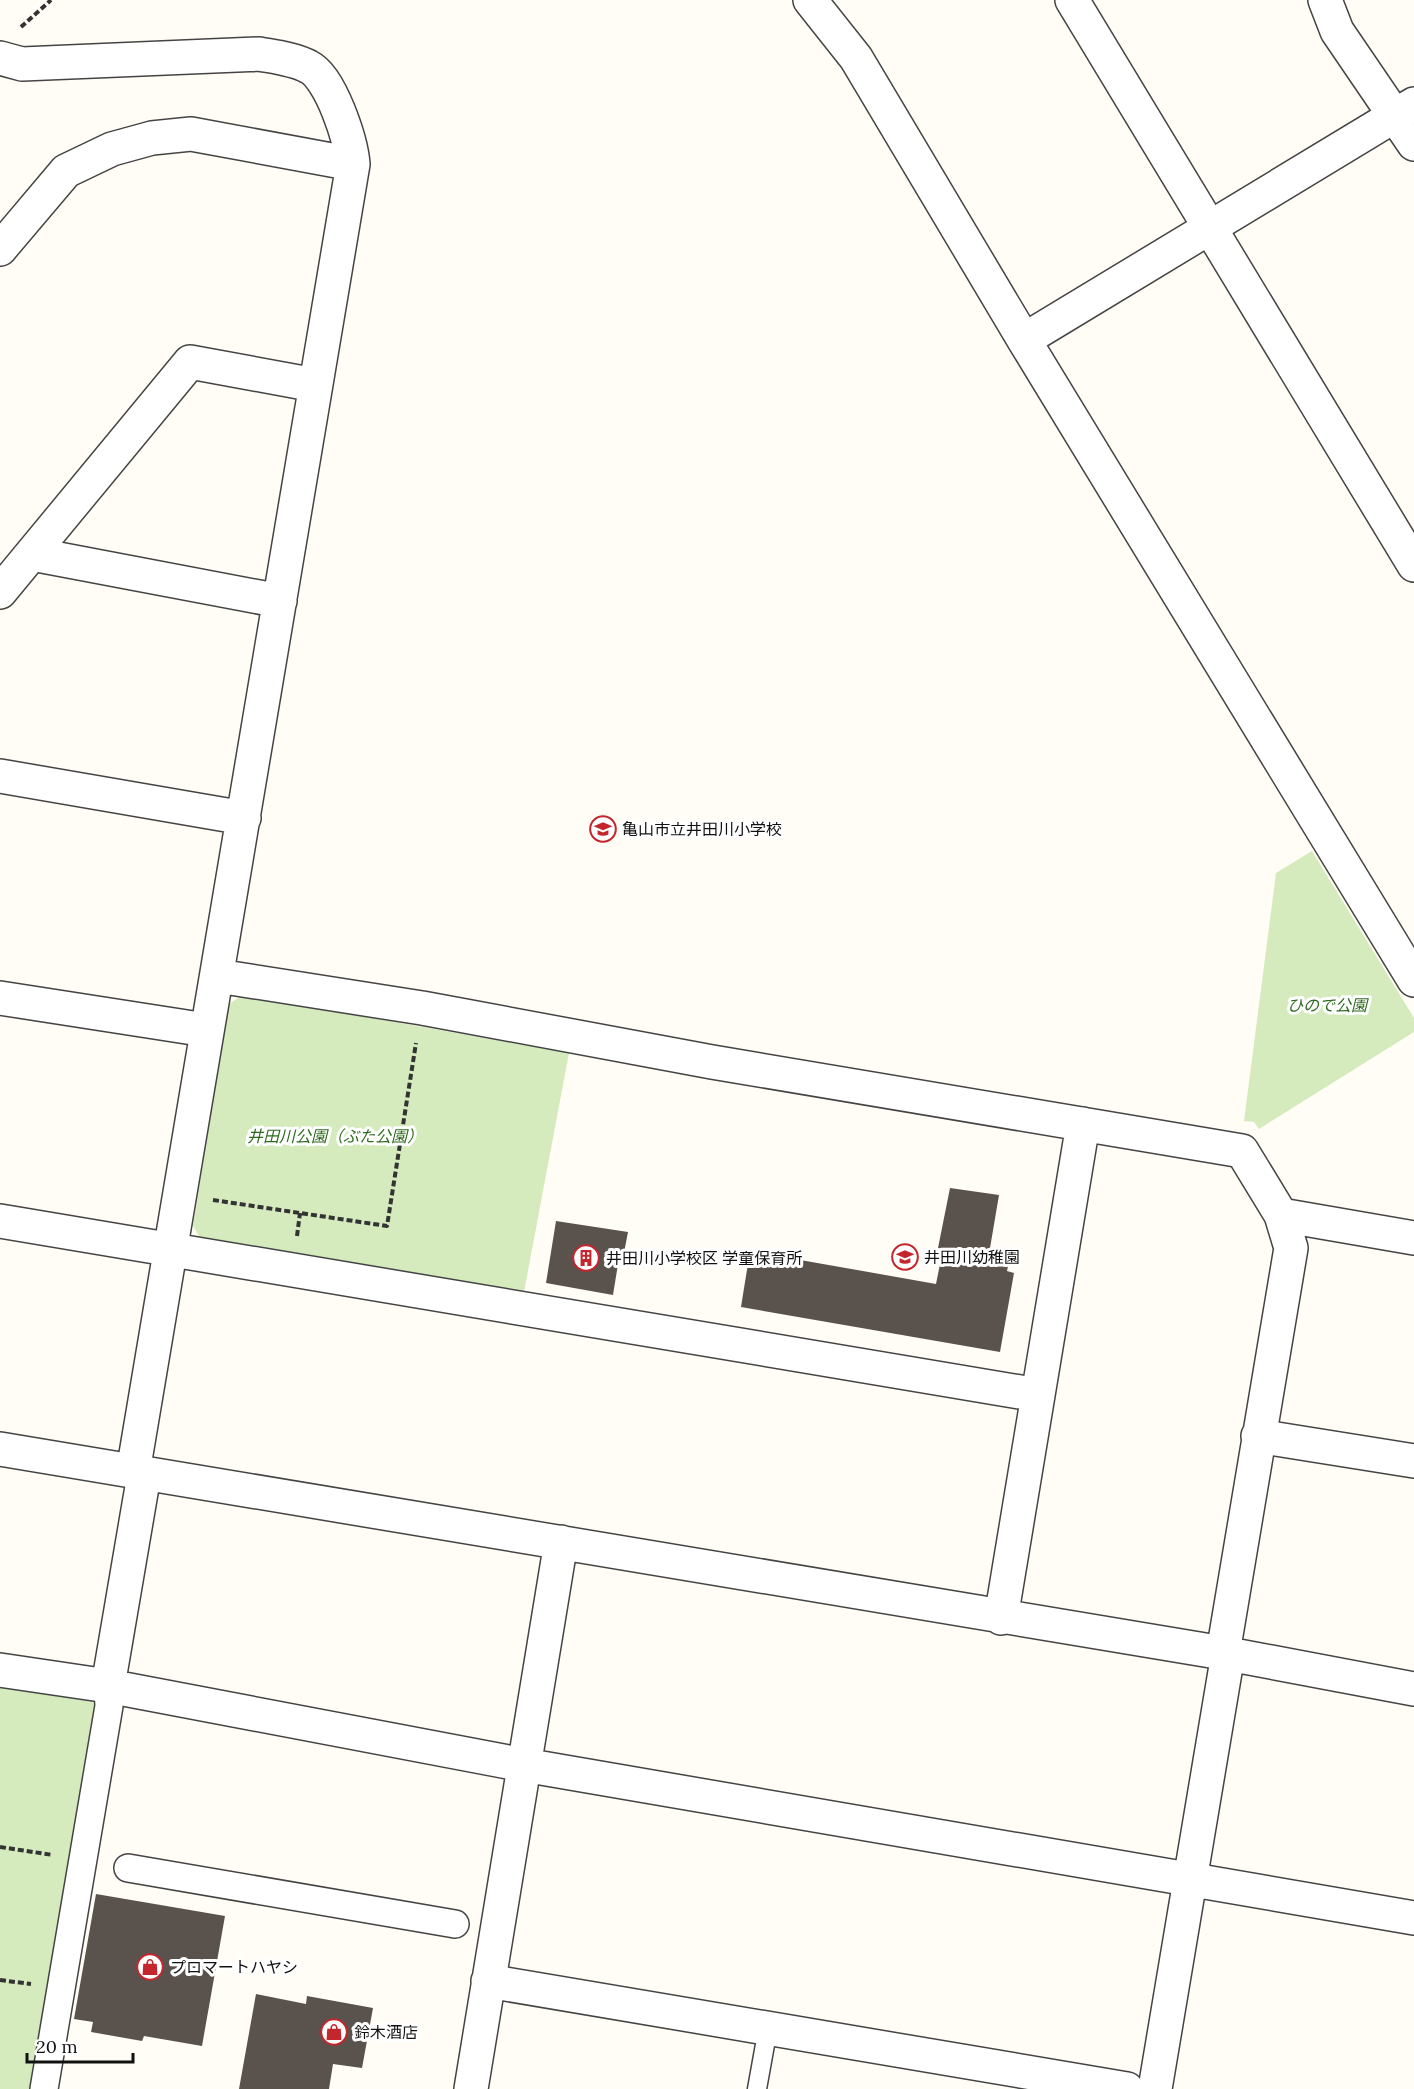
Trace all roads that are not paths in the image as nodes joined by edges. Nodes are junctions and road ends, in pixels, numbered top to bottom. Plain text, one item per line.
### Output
1 (810, 0) edge
2 (1072, 0) edge
3 (1325, 0) edge
4 (0, 58) edge
5 (1405, 109) edge
6 (1414, 144) edge
7 (352, 164) junction
8 (1210, 226) junction
9 (0, 249) edge
10 (1024, 340) junction
11 (315, 385) junction
12 (32, 554) junction
13 (1414, 565) edge
14 (0, 592) edge
15 (280, 601) junction
16 (0, 776) edge
17 (244, 818) junction
18 (218, 976) junction
19 (1414, 980) edge
20 (0, 998) edge
21 (206, 1030) junction
22 (1083, 1124) junction
23 (1281, 1215) junction
24 (0, 1221) edge
25 (1414, 1238) edge
26 (171, 1251) junction
27 (1038, 1395) junction
28 (1258, 1436) junction
29 (0, 1449) edge
30 (1414, 1461) edge
31 (138, 1473) junction
32 (561, 1542) junction
33 (1001, 1618) junction
34 (1226, 1654) junction
35 (0, 1670) edge
36 (108, 1686) junction
37 (1414, 1689) edge
38 (524, 1765) junction
39 (128, 1868) dead end
40 (1189, 1879) junction
41 (1414, 1918) edge
42 (455, 1924) dead end
43 (488, 1981) junction
44 (768, 2028) junction
45 (44, 2089) edge
46 (471, 2089) edge
47 (757, 2089) edge
48 (1127, 2089) edge
49 (1155, 2089) edge

1 - 10 street
2 - 8 street
3 - 5 street
4 - 7 street
5 - 6 street
5 - 8 street
7 - 9 street
7 - 11 street
8 - 10 street
8 - 13 street
10 - 19 street
11 - 12 street
11 - 15 street
12 - 14 street
12 - 15 street
15 - 17 street
16 - 17 street
17 - 18 street
18 - 21 street
18 - 22 street
20 - 21 street
21 - 26 street
22 - 23 street
22 - 27 street
23 - 25 street
23 - 28 street
24 - 26 street
26 - 27 street
26 - 31 street
27 - 33 street
28 - 30 street
28 - 34 street
29 - 31 street
31 - 32 street
31 - 36 street
32 - 33 street
32 - 38 street
33 - 34 street
34 - 37 street
34 - 40 street
35 - 36 street
36 - 38 street
36 - 45 street
38 - 40 street
38 - 43 street
39 - 42 street
40 - 41 street
40 - 49 street
43 - 44 street
43 - 46 street
44 - 47 lane
44 - 48 street

